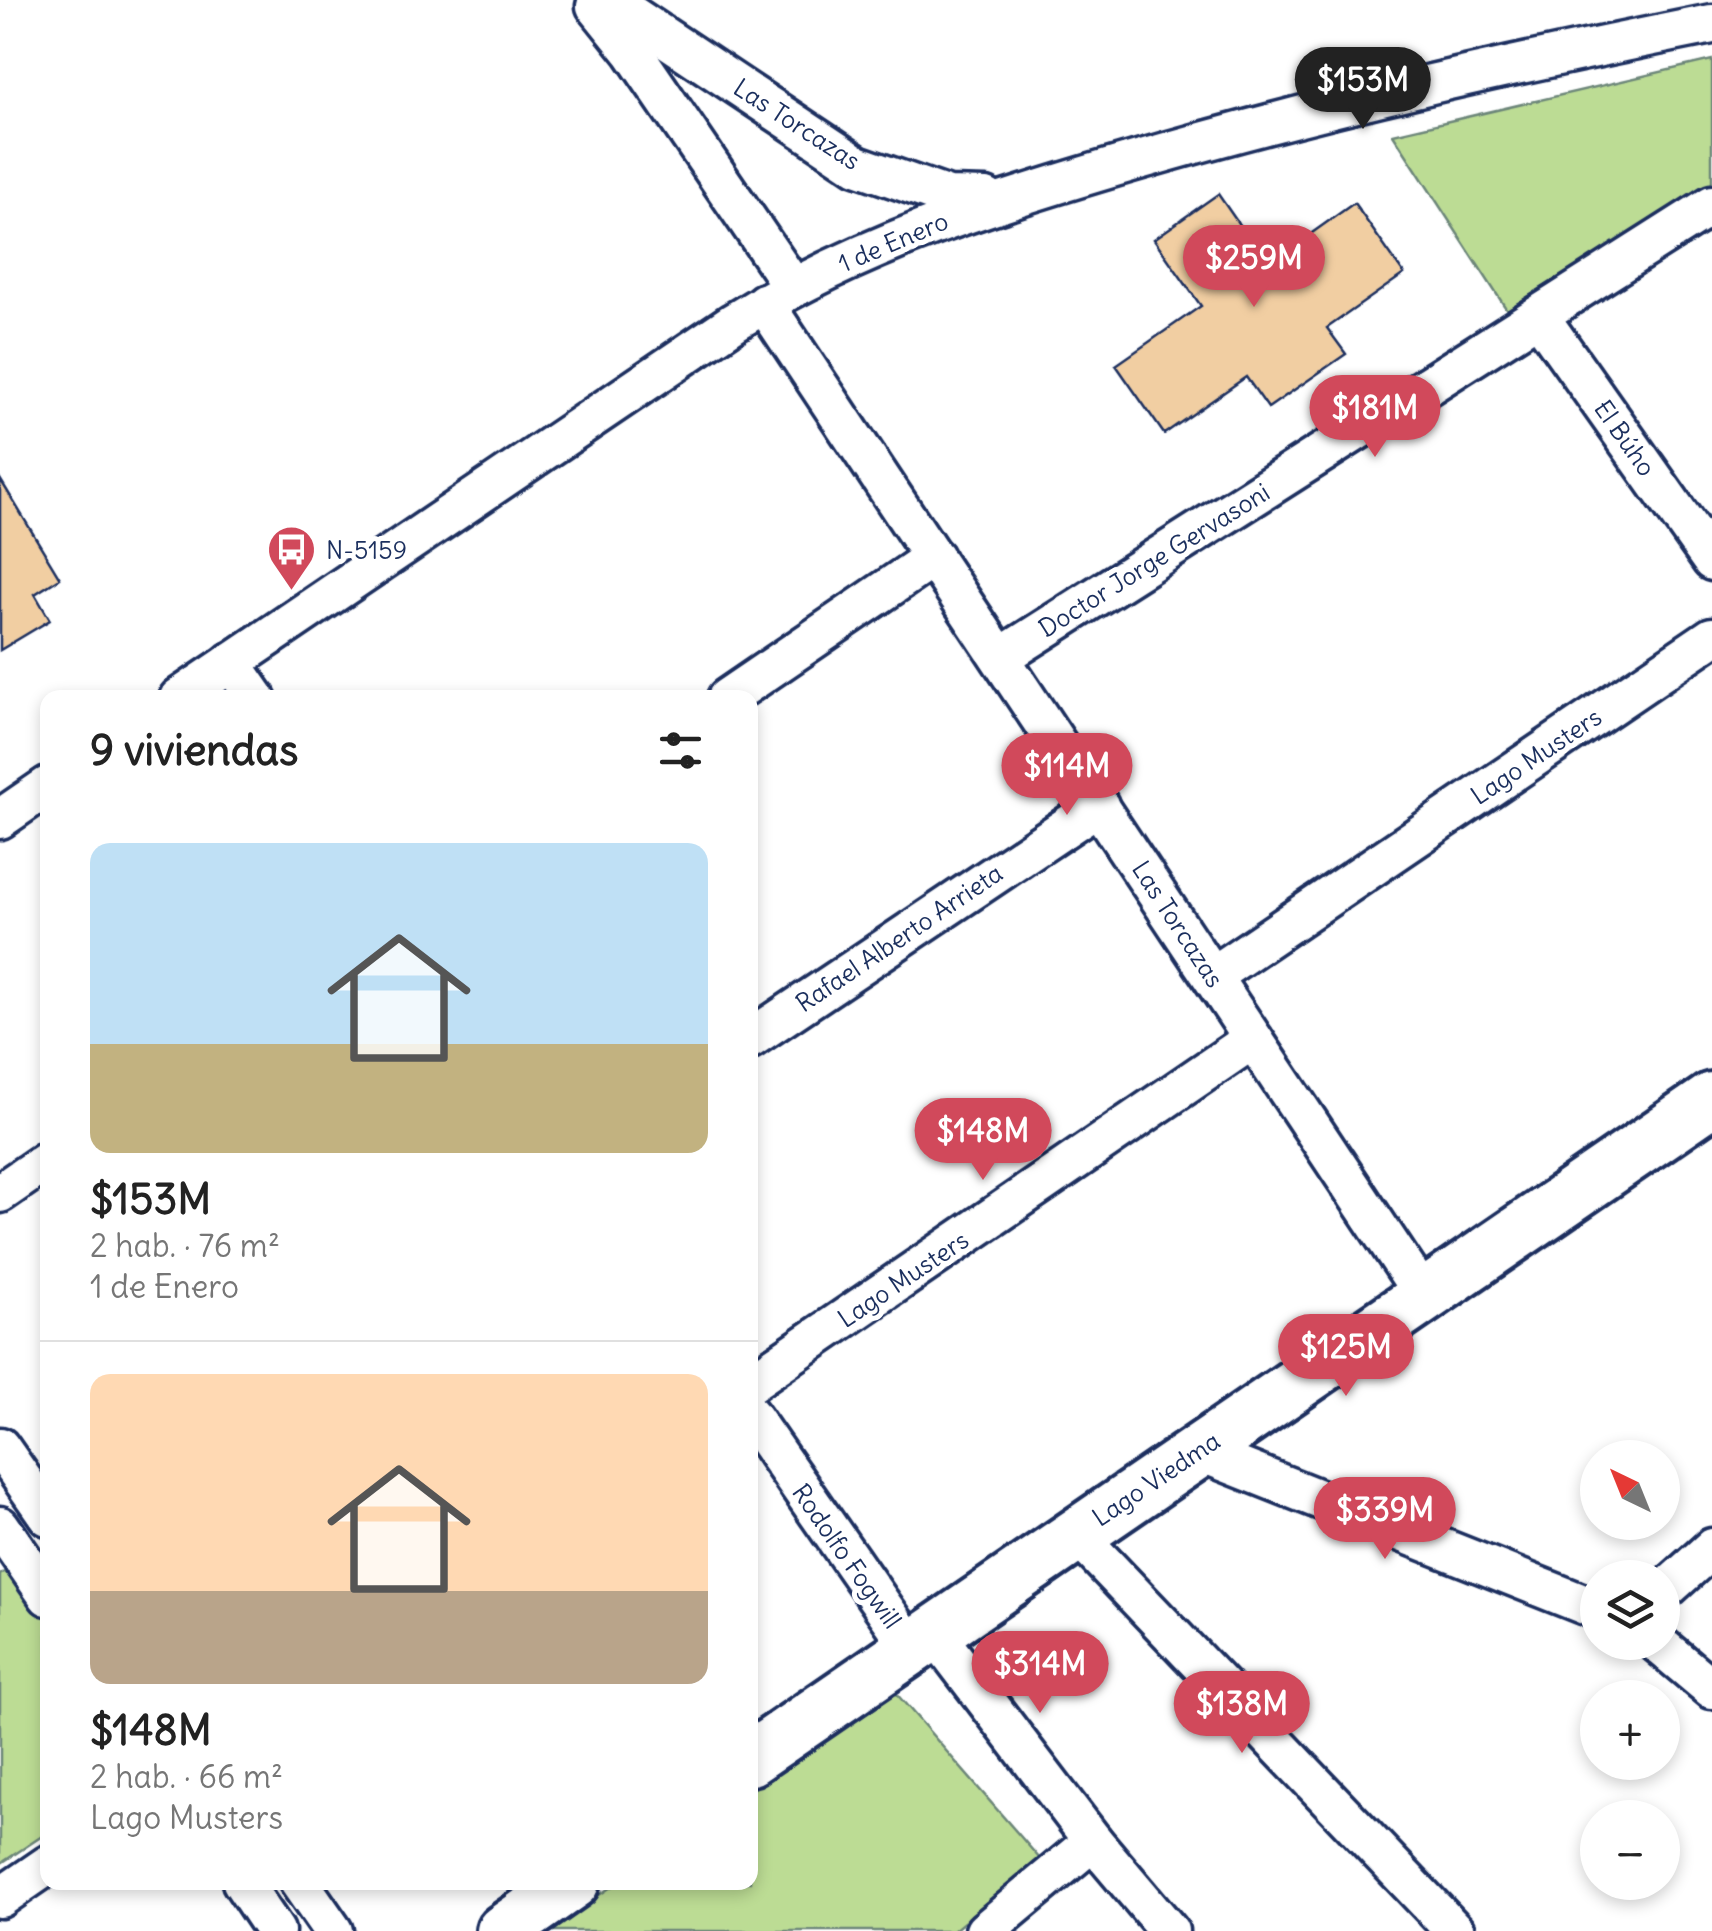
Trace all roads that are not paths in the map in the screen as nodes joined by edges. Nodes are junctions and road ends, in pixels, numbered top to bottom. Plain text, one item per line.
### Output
1 (591, 0) edge
2 (609, 0) edge
3 (1712, 24) edge
4 (1004, 199) junction
5 (1712, 205) edge
6 (779, 295) junction
7 (1539, 316) junction
8 (934, 557) junction
9 (1712, 562) edge
10 (1712, 637) edge
11 (1001, 658) junction
12 (231, 662) junction
13 (191, 690) edge
14 (250, 690) edge
15 (739, 690) edge
16 (40, 791) edge
17 (1099, 805) junction
18 (0, 818) edge
19 (1212, 976) junction
20 (758, 1034) edge
21 (1253, 1039) junction
22 (1712, 1099) edge
23 (40, 1165) edge
24 (0, 1192) edge
25 (1424, 1296) junction
26 (758, 1378) edge
27 (758, 1424) edge
28 (0, 1447) edge
29 (1198, 1451) junction
30 (40, 1503) edge
31 (40, 1517) edge
32 (1076, 1534) junction
33 (3, 1536) edge
34 (1712, 1548) edge
35 (1680, 1577) edge
36 (40, 1585) edge
37 (1580, 1603) edge
38 (922, 1639) junction
39 (1677, 1660) edge
40 (1712, 1689) edge
41 (758, 1753) edge
42 (1093, 1841) junction
43 (40, 1870) edge
44 (247, 1890) edge
45 (304, 1890) edge
46 (562, 1890) edge
47 (0, 1898) edge
48 (275, 1931) edge
49 (332, 1931) edge
50 (503, 1931) edge
51 (985, 1931) edge
52 (1169, 1931) edge
53 (1455, 1931) edge

1 - 6 street, Las Torcazas
2 - 4 street, Las Torcazas
3 - 4 street, 1 de Enero
4 - 6 street, 1 de Enero
5 - 7 street, Doctor Jorge Gervasoni
6 - 8 street, Las Torcazas
6 - 12 street, 1 de Enero
7 - 9 street, El Búho
7 - 11 street, Doctor Jorge Gervasoni
8 - 11 street, Las Torcazas
8 - 15 street
10 - 19 street, Lago Musters
11 - 17 street, Las Torcazas
12 - 13 street, 1 de Enero
12 - 14 street
16 - 18 street
17 - 19 street, Las Torcazas
17 - 20 street, Rafael Alberto Arrieta
19 - 21 street, Las Torcazas
21 - 25 street, Las Torcazas
21 - 26 street, Lago Musters
22 - 25 main road, Lago Viedma
23 - 24 street
25 - 29 main road, Lago Viedma
27 - 38 street, Rodolfo Fogwill
28 - 30 street
29 - 32 main road, Lago Viedma
29 - 37 street
31 - 33 street
32 - 38 main road, Lago Viedma
32 - 53 street
33 - 36 street
34 - 35 street
38 - 41 main road, Lago Viedma
38 - 42 street, Rodolfo Fogwill
39 - 40 street
42 - 51 street
42 - 52 street, Rodolfo Fogwill
43 - 47 street
44 - 48 street
45 - 49 street
46 - 50 main road

